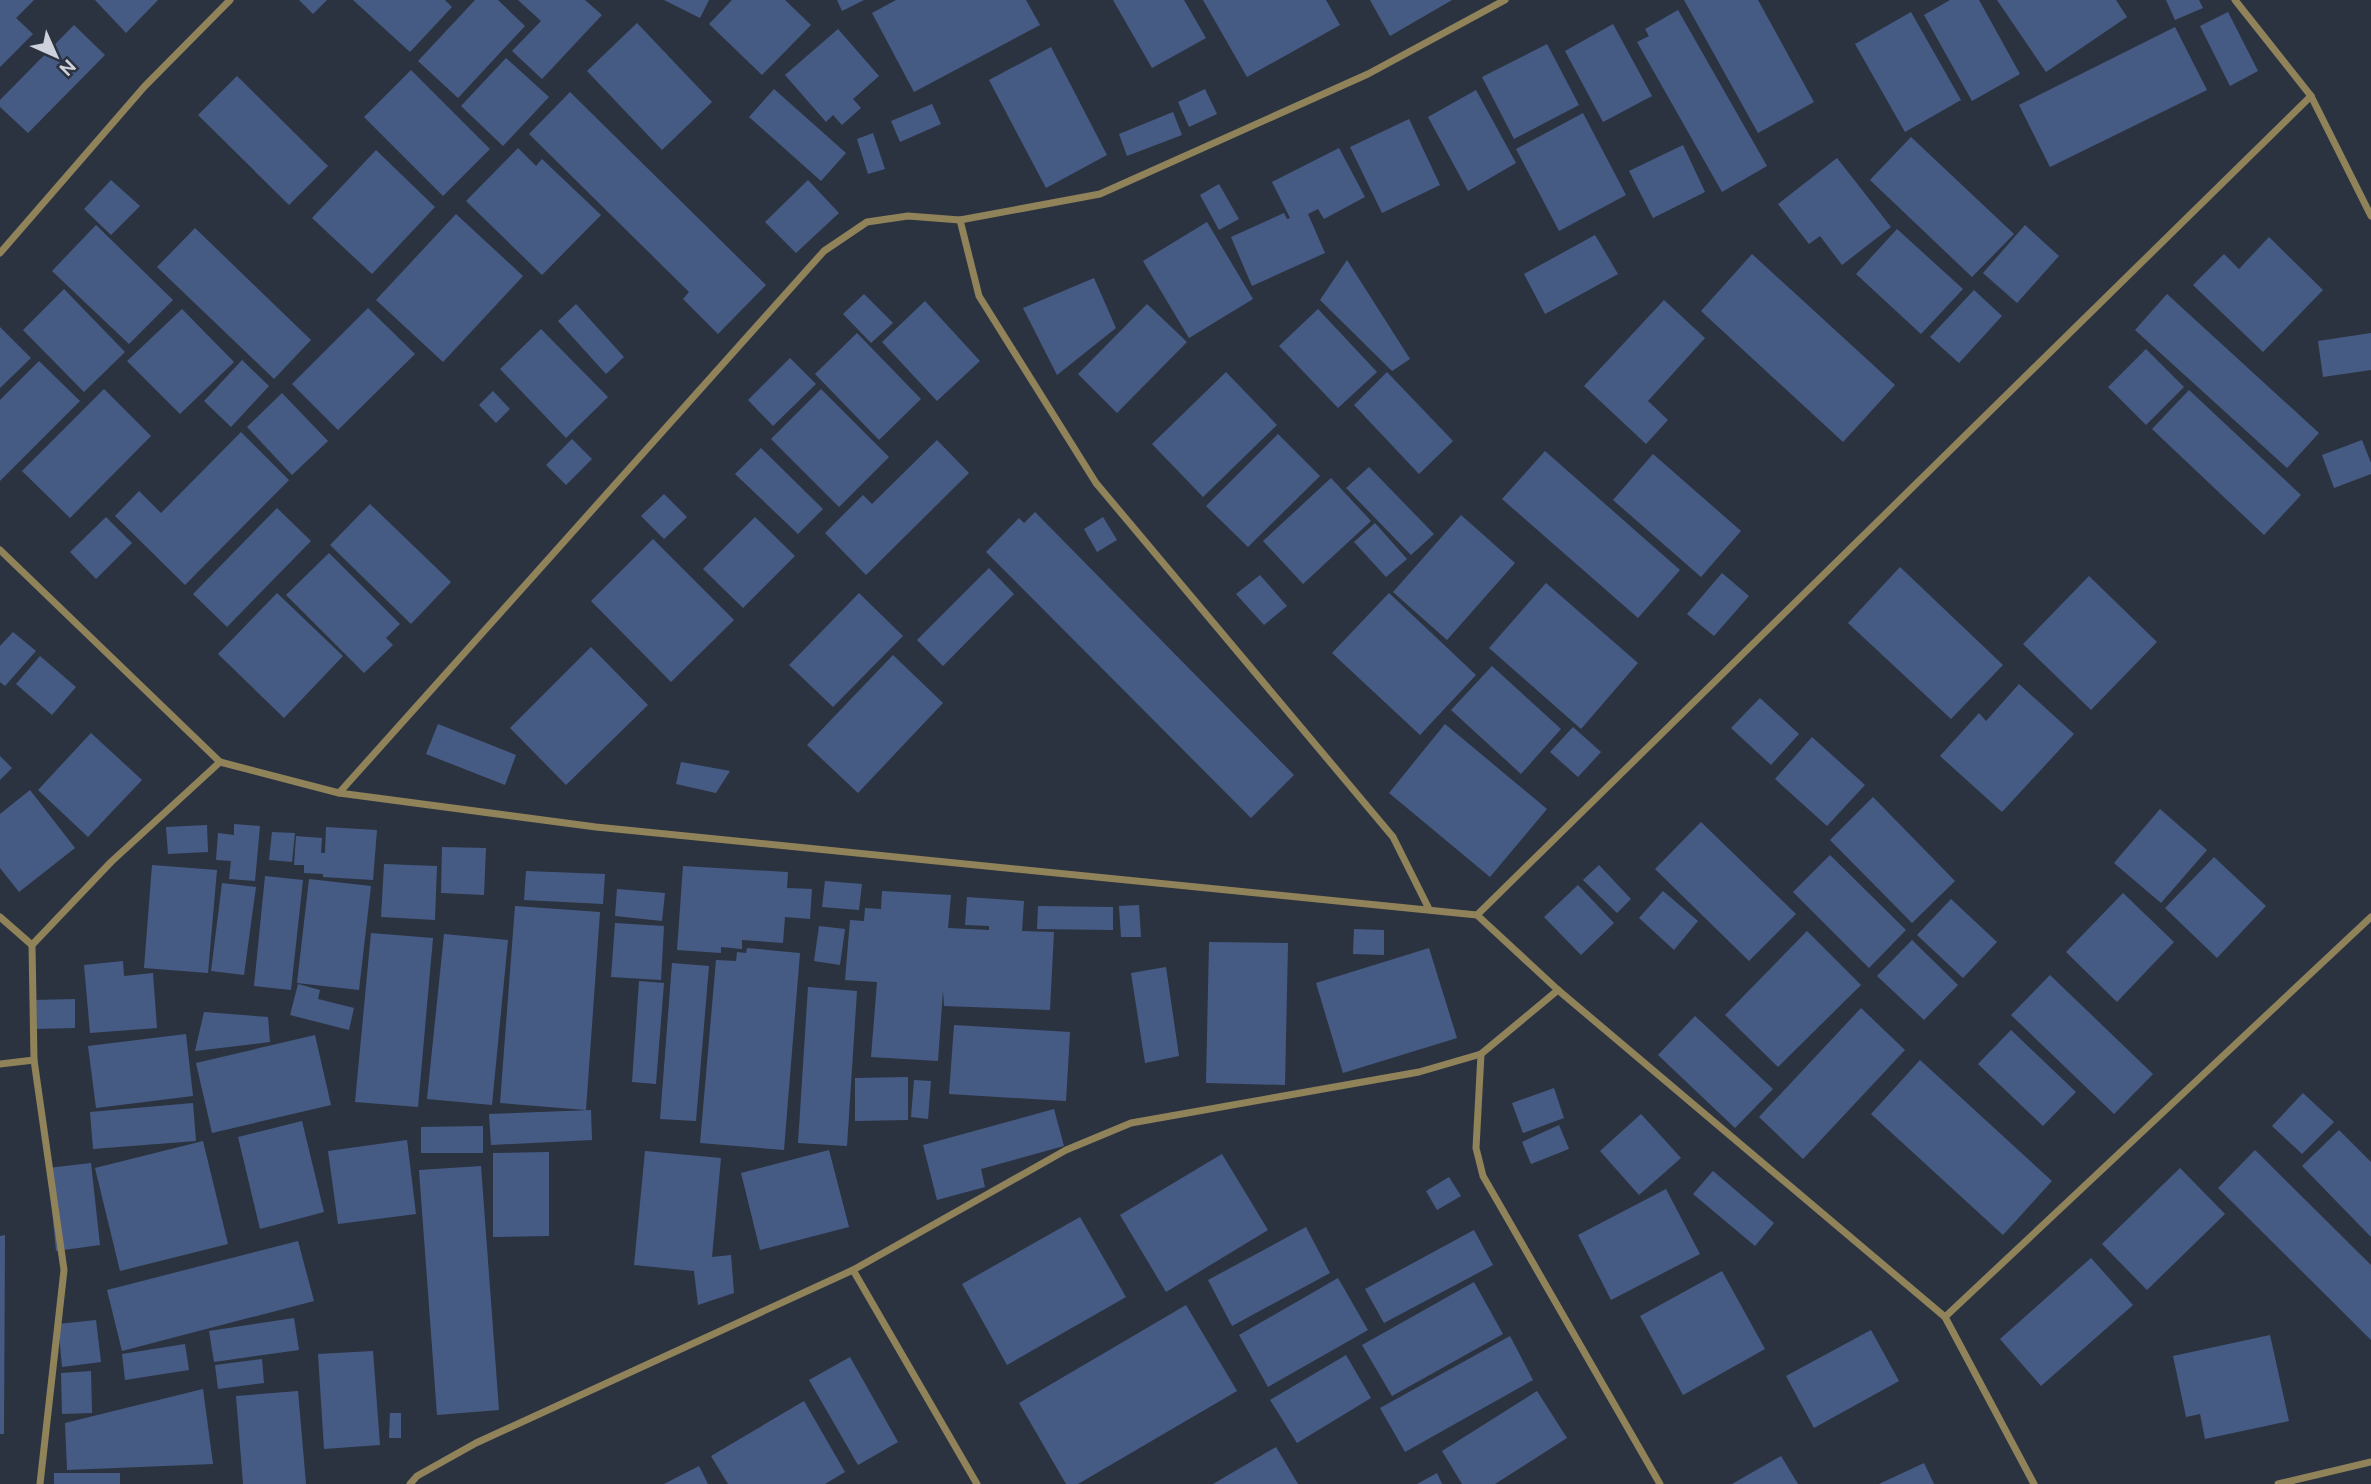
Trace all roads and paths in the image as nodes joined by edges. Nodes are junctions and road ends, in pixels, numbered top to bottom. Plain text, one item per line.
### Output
1 (230, 0) edge
2 (1505, 0) edge
3 (2235, 0) edge
4 (2311, 96) junction
5 (2371, 216) edge
6 (960, 220) junction
7 (0, 253) edge
8 (0, 550) edge
9 (220, 762) junction
10 (339, 793) junction
11 (1429, 909) junction
12 (1477, 915) junction
13 (0, 917) edge
14 (2371, 917) edge
15 (32, 945) junction
16 (1558, 990) junction
17 (1481, 1054) junction
18 (34, 1060) junction
19 (0, 1064) edge
20 (853, 1270) junction
21 (1945, 1317) junction
22 (2371, 1462) edge
23 (40, 1484) edge
24 (410, 1484) edge
25 (977, 1484) edge
26 (1660, 1484) edge
27 (2034, 1484) edge
28 (2278, 1484) edge

1 - 7 street
2 - 6 street
3 - 4 street
4 - 5 street
4 - 12 street
6 - 10 street
6 - 11 street
8 - 9 street
9 - 10 street
9 - 15 street
10 - 11 street
11 - 12 street
12 - 16 street
13 - 15 street
14 - 21 street
15 - 18 street
16 - 17 street
16 - 21 street
17 - 20 street
17 - 26 street
18 - 19 street
18 - 23 street
20 - 24 street
20 - 25 street
21 - 27 street
22 - 28 street

